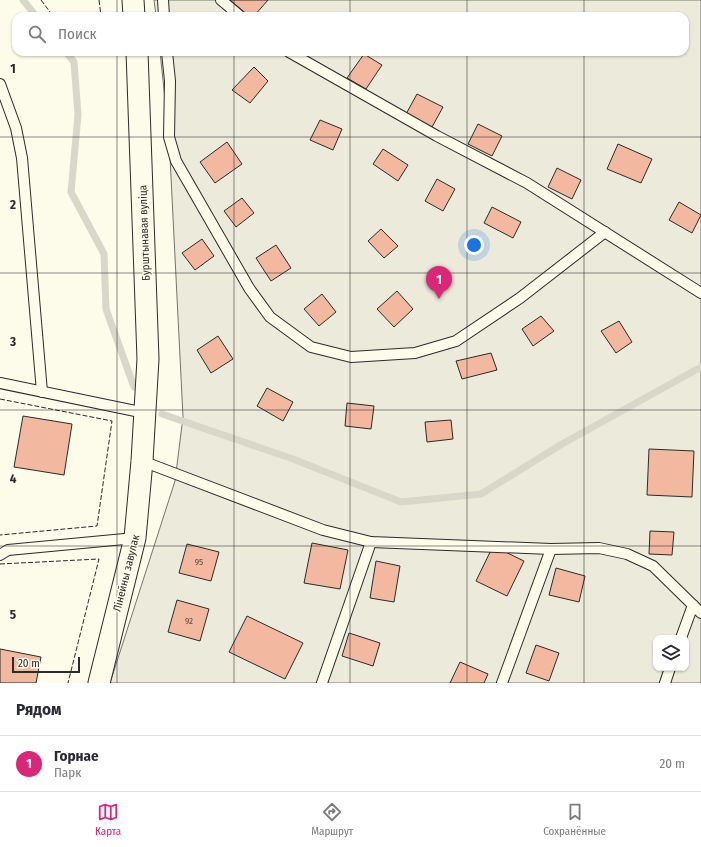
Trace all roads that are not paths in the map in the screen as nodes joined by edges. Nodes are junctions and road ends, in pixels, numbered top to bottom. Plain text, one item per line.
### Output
1 (133, 0) edge
2 (163, 0) edge
3 (221, 0) edge
4 (134, 12) edge
5 (164, 12) edge
6 (235, 12) edge
7 (137, 56) edge
8 (167, 56) edge
9 (296, 56) edge
10 (0, 84) edge
11 (605, 232) junction
12 (701, 293) edge
13 (0, 383) edge
14 (42, 392) junction
15 (145, 413) junction
16 (142, 461) junction
17 (136, 538) junction
18 (370, 542) junction
19 (551, 549) junction
20 (0, 555) edge
21 (693, 605) junction
22 (701, 613) edge
23 (682, 635) edge
24 (669, 671) edge
25 (99, 683) edge
26 (322, 683) edge
27 (502, 683) edge
28 (665, 683) edge

1 - 4 street
2 - 5 lane
3 - 6 lane
7 - 15 street, Бурштынавая вуліца
8 - 11 lane
9 - 11 lane
10 - 14 lane
11 - 12 lane
13 - 14 lane
14 - 15 lane
15 - 16 street, Лінейны завулак
16 - 17 street, Лінейны завулак
16 - 18 lane
17 - 20 lane
17 - 25 street, Лінейны завулак
18 - 19 lane
18 - 26 lane
19 - 21 lane
19 - 27 lane
21 - 22 lane
21 - 23 lane
24 - 28 lane

